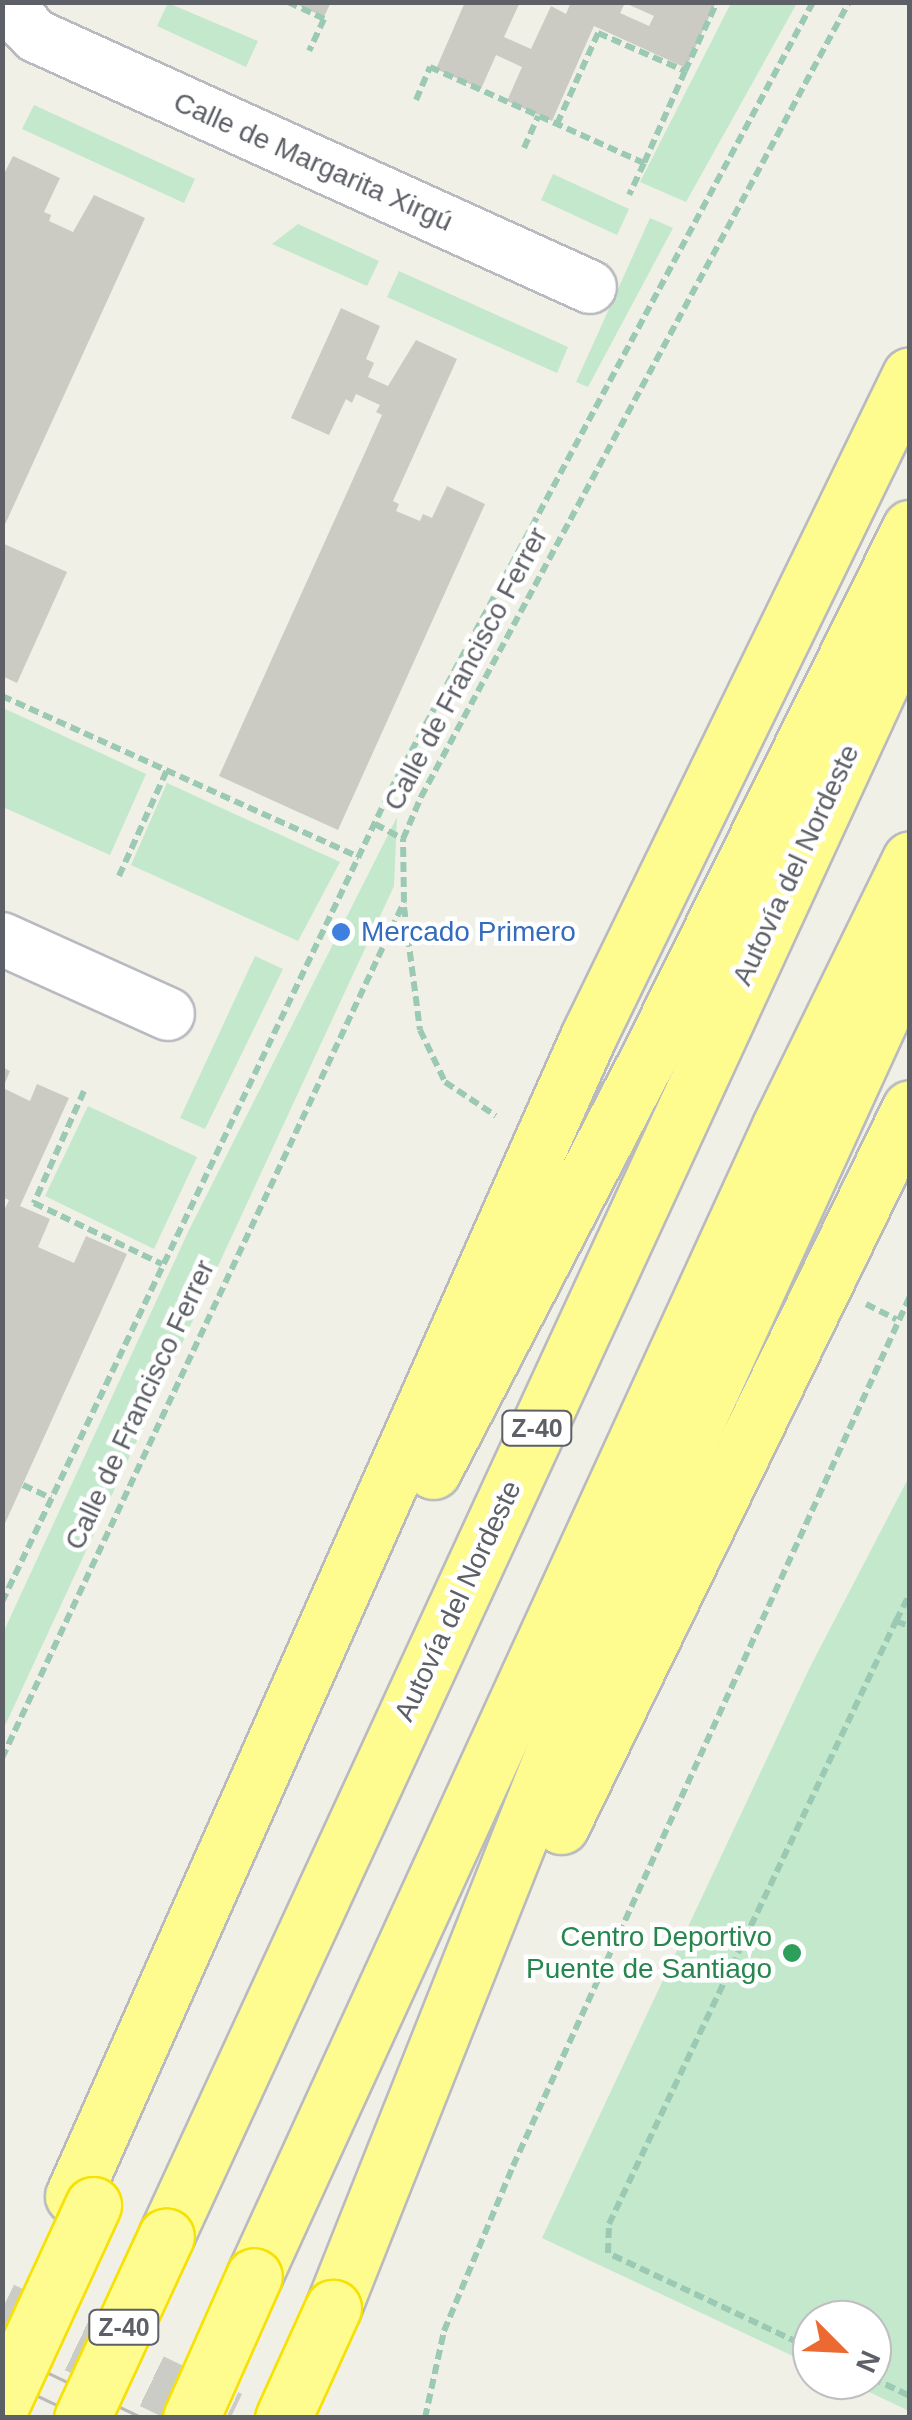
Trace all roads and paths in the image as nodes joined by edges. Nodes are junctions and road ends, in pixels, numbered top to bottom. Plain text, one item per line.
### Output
1 (288, 2) edge
2 (717, 2) edge
3 (813, 2) edge
4 (849, 2) edge
5 (14, 25) edge
6 (309, 51) dead end
7 (685, 71) junction
8 (416, 100) dead end
9 (538, 116) junction
10 (558, 124) junction
11 (524, 148) dead end
12 (644, 163) junction
13 (629, 195) dead end
14 (590, 287) dead end
15 (910, 375) edge
16 (910, 406) edge
17 (841, 524) junction
18 (910, 528) edge
19 (910, 621) edge
20 (2, 696) edge
21 (167, 770) junction
22 (374, 824) junction
23 (403, 839) junction
24 (359, 857) junction
25 (910, 859) edge
26 (119, 876) dead end
27 (404, 902) junction
28 (2, 939) edge
29 (910, 954) edge
30 (168, 1014) dead end
31 (84, 1091) dead end
32 (910, 1108) edge
33 (496, 1116) dead end
34 (162, 1264) junction
35 (910, 1296) edge
36 (862, 1302) dead end
37 (896, 1319) junction
38 (22, 1485) dead end
39 (51, 1498) junction
40 (910, 1594) edge
41 (2, 1602) edge
42 (896, 1621) junction
43 (910, 1627) edge
44 (2, 1758) edge
45 (83, 2200) junction
46 (333, 2308) junction
47 (792, 2340) edge
48 (2, 2352) edge
49 (2, 2403) edge
50 (82, 2418) edge
51 (191, 2418) edge
52 (284, 2418) edge
53 (426, 2418) edge

1 - 6 path
2 - 7 path
3 - 22 path, Calle de Francisco Ferrer
4 - 23 path, Calle de Francisco Ferrer
5 - 14 street, Calle de Margarita Xirgú
7 - 10 path
7 - 12 path
8 - 9 path
9 - 10 path
9 - 11 path
10 - 12 path
12 - 13 path
15 - 17 highway
16 - 17 highway
17 - 45 highway
18 - 45 highway
19 - 50 highway, Autovía del Nordeste / Z-40, bridge
20 - 21 path
21 - 24 path
21 - 26 path
22 - 23 path
22 - 24 path, Calle de Francisco Ferrer
23 - 27 path, Calle de Francisco Ferrer
24 - 34 path, Calle de Francisco Ferrer
25 - 51 highway, bridge
27 - 33 path
27 - 44 path, Calle de Francisco Ferrer
28 - 30 street
29 - 46 highway
31 - 34 path, Calle de Francisco Ferrer
32 - 46 highway
34 - 39 path, Calle de Francisco Ferrer
35 - 37 path
36 - 37 path
37 - 53 path
38 - 39 path
39 - 41 path, Calle de Francisco Ferrer
40 - 42 path
42 - 43 path
42 - 47 path
45 - 48 highway
45 - 49 highway, bridge
46 - 52 highway, bridge

